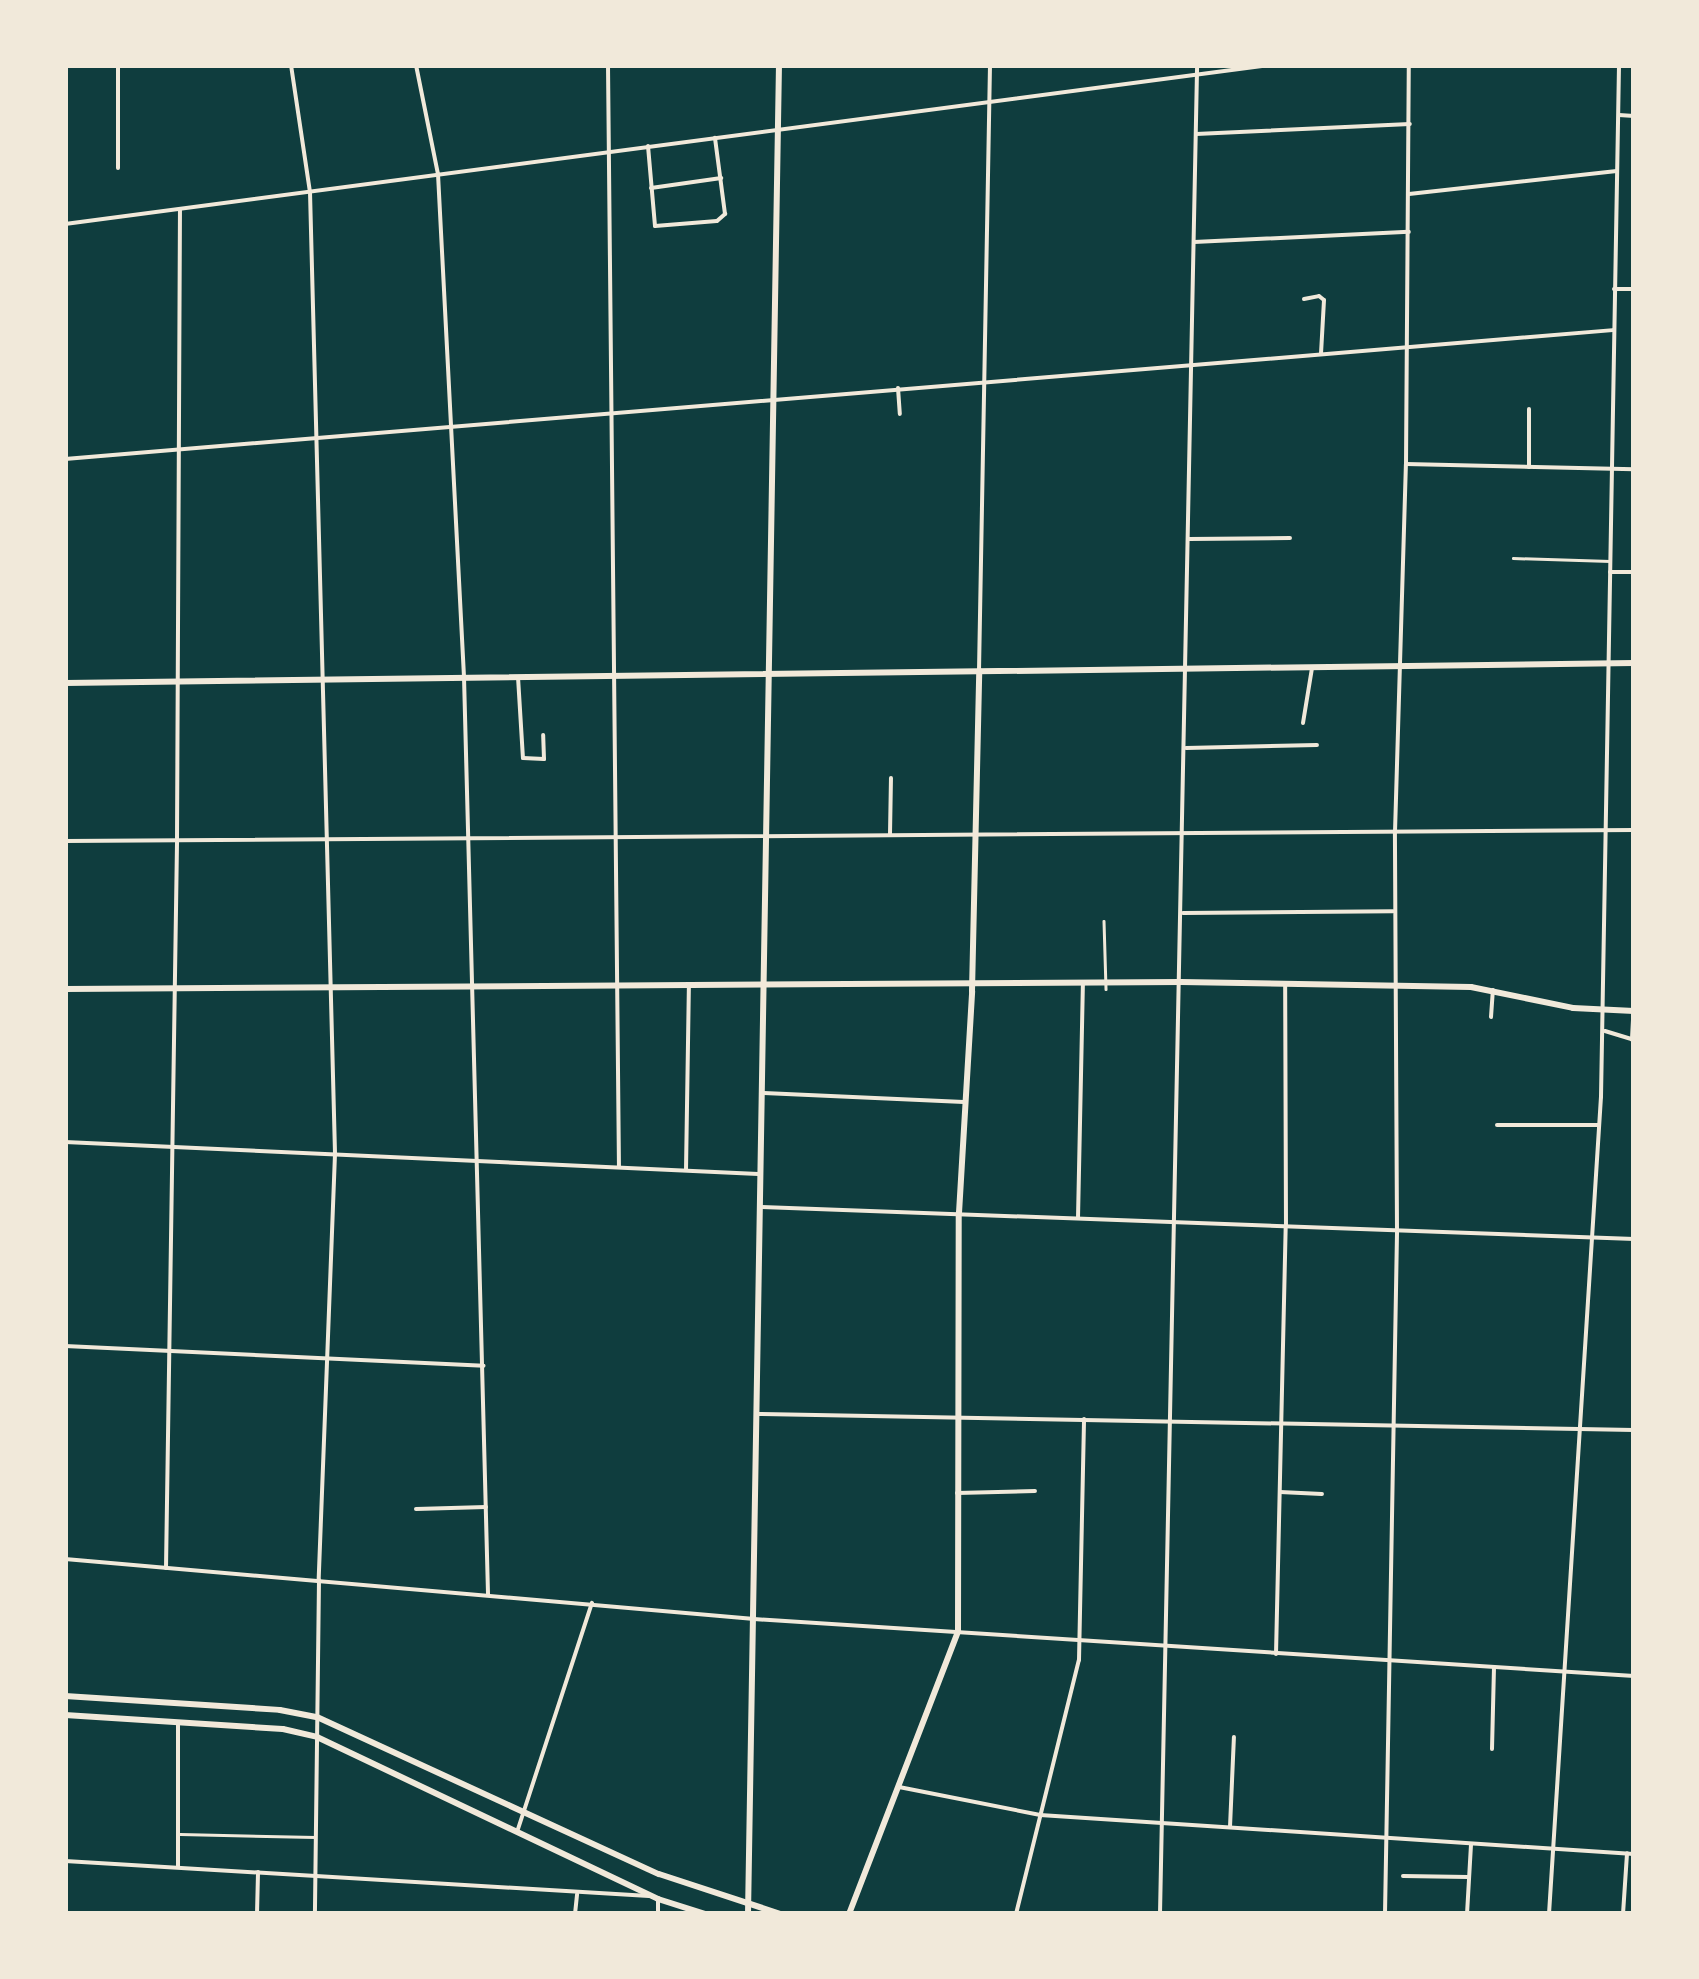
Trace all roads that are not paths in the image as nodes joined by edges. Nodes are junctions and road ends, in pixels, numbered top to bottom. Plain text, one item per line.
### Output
1 (118, 65) edge
2 (292, 65) edge
3 (416, 65) edge
4 (608, 65) edge
5 (779, 65) edge
6 (990, 65) edge
7 (1197, 65) edge
8 (1270, 65) edge
9 (1409, 65) edge
10 (1620, 65) edge
11 (65, 66) edge
12 (1197, 74) junction
13 (989, 102) junction
14 (1618, 116) junction
15 (1634, 116) edge
16 (1410, 124) junction
17 (778, 129) junction
18 (1196, 134) junction
19 (715, 138) junction
20 (648, 146) junction
21 (608, 152) junction
22 (118, 168) dead end
23 (1617, 171) junction
24 (438, 174) junction
25 (721, 178) junction
26 (650, 188) junction
27 (310, 192) junction
28 (1409, 194) junction
29 (180, 210) junction
30 (65, 224) edge
31 (1409, 232) junction
32 (1194, 242) junction
33 (1614, 289) junction
34 (1634, 289) edge
35 (1304, 299) dead end
36 (1613, 330) junction
37 (1408, 347) junction
38 (1322, 354) junction
39 (1192, 364) junction
40 (984, 382) junction
41 (898, 388) junction
42 (773, 398) junction
43 (1528, 409) dead end
44 (612, 412) junction
45 (900, 414) dead end
46 (452, 424) junction
47 (314, 436) junction
48 (180, 448) junction
49 (65, 458) edge
50 (1406, 464) junction
51 (1529, 467) junction
52 (1612, 469) junction
53 (1634, 469) edge
54 (1290, 538) dead end
55 (1189, 539) junction
56 (1513, 558) dead end
57 (1610, 560) junction
58 (1610, 572) junction
59 (1634, 572) edge
60 (1610, 663) junction
61 (1634, 663) edge
62 (1400, 667) junction
63 (1312, 668) junction
64 (1187, 669) junction
65 (979, 671) junction
66 (771, 673) junction
67 (615, 675) junction
68 (518, 676) junction
69 (464, 677) junction
70 (324, 679) junction
71 (176, 681) junction
72 (65, 683) edge
73 (1303, 723) dead end
74 (543, 735) dead end
75 (1317, 745) dead end
76 (1186, 748) junction
77 (891, 778) dead end
78 (1634, 830) edge
79 (1606, 831) junction
80 (1185, 832) junction
81 (1395, 832) junction
82 (890, 834) junction
83 (976, 834) junction
84 (767, 835) junction
85 (616, 836) junction
86 (469, 838) junction
87 (328, 839) junction
88 (177, 840) junction
89 (65, 841) edge
90 (1395, 911) junction
91 (1183, 913) junction
92 (1104, 921) dead end
93 (689, 982) junction
94 (765, 982) junction
95 (1181, 982) junction
96 (1082, 983) junction
97 (616, 984) junction
98 (1285, 984) junction
99 (972, 985) junction
100 (332, 986) junction
101 (474, 986) junction
102 (1106, 986) junction
103 (1396, 986) junction
104 (174, 987) junction
105 (65, 989) edge
106 (1493, 990) junction
107 (1604, 1011) junction
108 (1634, 1014) edge
109 (1491, 1017) dead end
110 (1603, 1031) junction
111 (1634, 1039) edge
112 (764, 1093) junction
113 (965, 1102) junction
114 (1497, 1125) dead end
115 (1599, 1126) junction
116 (65, 1142) edge
117 (174, 1147) junction
118 (335, 1154) junction
119 (479, 1161) junction
120 (619, 1167) junction
121 (686, 1170) junction
122 (763, 1174) junction
123 (762, 1207) junction
124 (959, 1213) junction
125 (1078, 1218) junction
126 (1176, 1222) junction
127 (1286, 1226) junction
128 (1396, 1231) junction
129 (1592, 1237) junction
130 (1634, 1239) edge
131 (65, 1346) edge
132 (170, 1353) junction
133 (327, 1360) junction
134 (484, 1366) junction
135 (759, 1414) junction
136 (958, 1415) junction
137 (1084, 1419) junction
138 (1171, 1422) junction
139 (1282, 1424) junction
140 (1394, 1424) junction
141 (1579, 1429) junction
142 (1634, 1430) edge
143 (1035, 1491) dead end
144 (1280, 1492) junction
145 (957, 1493) junction
146 (1322, 1494) dead end
147 (487, 1507) junction
148 (416, 1509) dead end
149 (65, 1559) edge
150 (166, 1568) junction
151 (319, 1580) junction
152 (488, 1594) junction
153 (592, 1604) junction
154 (754, 1618) junction
155 (958, 1631) junction
156 (1082, 1640) junction
157 (1166, 1647) junction
158 (1276, 1654) junction
159 (1389, 1661) junction
160 (1494, 1668) junction
161 (1564, 1672) junction
162 (1634, 1676) edge
163 (65, 1696) edge
164 (65, 1715) edge
165 (317, 1717) junction
166 (178, 1722) junction
167 (317, 1737) junction
168 (1234, 1737) dead end
169 (1492, 1749) dead end
170 (899, 1787) junction
171 (524, 1812) junction
172 (1040, 1816) junction
173 (1162, 1822) junction
174 (1230, 1826) junction
175 (518, 1830) junction
176 (178, 1834) junction
177 (316, 1837) junction
178 (1386, 1837) junction
179 (1471, 1843) junction
180 (1553, 1849) junction
181 (1627, 1853) junction
182 (1634, 1854) edge
183 (65, 1862) edge
184 (178, 1868) junction
185 (258, 1872) junction
186 (315, 1876) junction
187 (1402, 1876) dead end
188 (1469, 1878) junction
189 (576, 1894) junction
190 (655, 1897) junction
191 (748, 1904) junction
192 (258, 1914) edge
193 (316, 1914) edge
194 (575, 1914) edge
195 (658, 1914) edge
196 (705, 1914) edge
197 (748, 1914) edge
198 (781, 1914) edge
199 (848, 1914) edge
200 (1016, 1914) edge
201 (1160, 1914) edge
202 (1386, 1914) edge
203 (1468, 1914) edge
204 (1549, 1914) edge
205 (1623, 1914) edge

1 - 11 street
1 - 22 street
2 - 27 street
3 - 24 street
4 - 21 street
5 - 17 main road
6 - 13 street
7 - 12 street
8 - 12 street
9 - 16 street
10 - 14 street
12 - 13 street
12 - 18 street
13 - 17 street
13 - 40 street
14 - 15 street
14 - 23 street
16 - 18 street
16 - 28 street
17 - 19 street
17 - 42 main road
18 - 32 street
19 - 20 street
19 - 25 street
20 - 21 street
20 - 26 street
21 - 24 street
21 - 44 street
23 - 28 street
23 - 33 street
24 - 27 street
24 - 46 street
25 - 26 street
25 - 26 street
27 - 29 street
27 - 47 street
28 - 31 street
29 - 30 street
29 - 48 street
31 - 32 street
31 - 37 street
32 - 39 street
33 - 34 street
33 - 36 street
35 - 38 street
36 - 37 street
36 - 52 street
37 - 38 street
37 - 50 street
38 - 39 street
39 - 40 street
39 - 55 street
40 - 41 street
40 - 65 street
41 - 42 street
41 - 45 street
42 - 44 street
42 - 66 main road
43 - 51 street
44 - 46 street
44 - 67 street
46 - 47 street
46 - 69 street
47 - 48 street
47 - 70 street
48 - 49 street
48 - 71 street
50 - 51 street
50 - 62 street
51 - 52 street
52 - 53 street
52 - 57 street
54 - 55 street
55 - 64 street
56 - 57 street
57 - 58 street
58 - 59 street
58 - 60 street
60 - 61 main road
60 - 62 main road
60 - 79 street
62 - 63 main road
62 - 81 street
63 - 64 main road
63 - 73 street
64 - 65 main road
64 - 76 street
65 - 66 main road
65 - 83 main road
66 - 67 main road
66 - 84 main road
67 - 68 main road
67 - 85 street
68 - 69 main road
68 - 74 street
69 - 70 main road
69 - 86 street
70 - 71 main road
70 - 87 street
71 - 72 main road
71 - 88 street
75 - 76 street
76 - 80 street
77 - 82 street
78 - 79 street
79 - 81 street
79 - 107 street
80 - 81 street
80 - 83 street
80 - 91 street
81 - 90 street
82 - 83 street
82 - 84 street
83 - 99 main road
84 - 85 street
84 - 94 main road
85 - 86 street
85 - 97 street
86 - 87 street
86 - 101 street
87 - 88 street
87 - 100 street
88 - 89 street
88 - 104 street
90 - 91 street
90 - 103 street
91 - 95 street
92 - 102 street
93 - 94 main road
93 - 97 main road
93 - 121 street
94 - 99 main road
94 - 112 main road
95 - 98 main road
95 - 102 main road
95 - 126 street
96 - 99 main road
96 - 102 main road
96 - 125 street
97 - 101 main road
97 - 120 street
98 - 103 main road
98 - 127 street
99 - 113 main road
100 - 101 main road
100 - 104 main road
100 - 118 street
101 - 119 street
103 - 106 main road
103 - 128 street
104 - 105 main road
104 - 117 street
106 - 107 main road
106 - 109 street
107 - 108 main road
107 - 110 street
108 - 111 main road
110 - 111 street
110 - 115 street
112 - 113 street
112 - 122 main road
113 - 124 main road
114 - 115 street
115 - 129 street
116 - 117 street
117 - 118 street
117 - 132 street
118 - 119 street
118 - 133 street
119 - 120 street
119 - 134 street
120 - 121 street
121 - 122 street
122 - 123 main road
123 - 124 street
123 - 135 main road
124 - 125 street
124 - 136 main road
125 - 126 street
126 - 127 street
126 - 138 street
127 - 128 street
127 - 139 street
128 - 129 street
128 - 140 street
129 - 130 street
129 - 141 street
131 - 132 street
132 - 133 street
132 - 150 street
133 - 134 street
133 - 151 street
134 - 147 street
135 - 136 street
135 - 154 main road
136 - 137 street
136 - 145 main road
137 - 138 street
137 - 156 street
138 - 139 street
138 - 157 street
139 - 140 street
139 - 144 street
140 - 141 street
140 - 159 street
141 - 142 street
141 - 161 street
143 - 145 street
144 - 146 street
144 - 158 street
145 - 155 main road
147 - 148 street
147 - 152 street
149 - 150 street
150 - 151 street
151 - 152 street
151 - 165 street
152 - 153 street
153 - 154 street
153 - 171 street
154 - 155 street
154 - 191 main road
155 - 156 street
155 - 170 main road
156 - 157 street
156 - 172 street
157 - 158 street
157 - 173 street
158 - 159 street
159 - 160 street
159 - 178 street
160 - 161 street
160 - 169 street
161 - 162 street
161 - 180 street
163 - 165 main road
164 - 166 main road
165 - 167 street
165 - 171 main road
166 - 167 main road
166 - 176 street
167 - 175 main road
167 - 177 street
168 - 174 street
170 - 172 street
170 - 199 main road
171 - 175 street
171 - 191 main road
172 - 173 street
172 - 200 street
173 - 174 street
173 - 201 street
174 - 178 street
175 - 190 main road
176 - 177 street
176 - 184 street
177 - 186 street
178 - 179 street
178 - 202 street
179 - 180 street
179 - 188 street
180 - 181 street
180 - 204 street
181 - 182 street
181 - 205 street
183 - 184 street
184 - 185 street
185 - 186 street
185 - 192 street
186 - 189 street
186 - 193 street
187 - 188 street
188 - 203 street
189 - 190 street
189 - 194 street
190 - 195 street
190 - 196 main road
191 - 197 main road
191 - 198 main road

